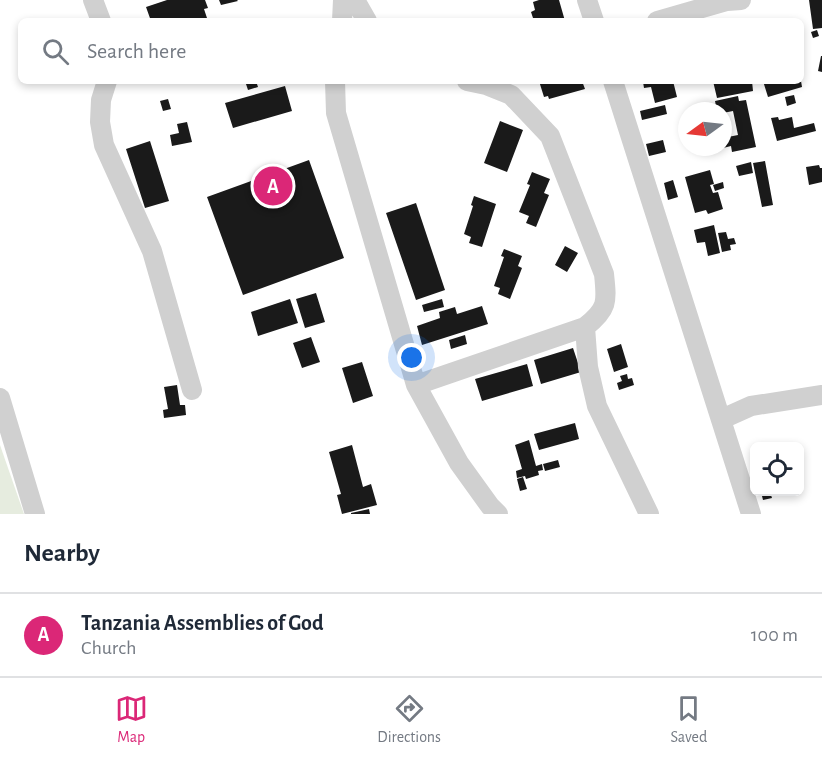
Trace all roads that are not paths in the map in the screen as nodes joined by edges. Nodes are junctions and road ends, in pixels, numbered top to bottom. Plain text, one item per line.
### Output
1 (93, 0) edge
2 (344, 0) edge
3 (355, 0) edge
4 (587, 0) edge
5 (741, 0) edge
6 (100, 18) edge
7 (342, 18) edge
8 (365, 18) edge
9 (593, 18) edge
10 (668, 18) edge
11 (106, 84) edge
12 (339, 84) edge
13 (481, 84) edge
14 (614, 84) edge
15 (585, 327) junction
16 (416, 385) junction
17 (192, 390) dead end
18 (822, 395) edge
19 (0, 398) edge
20 (722, 418) junction
21 (494, 511) edge
22 (35, 514) edge
23 (649, 514) edge
24 (751, 514) edge

1 - 6 street
2 - 7 street
3 - 8 street
4 - 9 street
5 - 10 street
11 - 17 street
12 - 16 street
13 - 15 street
14 - 20 street
15 - 16 street
15 - 23 street
16 - 21 street
18 - 20 street
19 - 22 street
20 - 24 street

